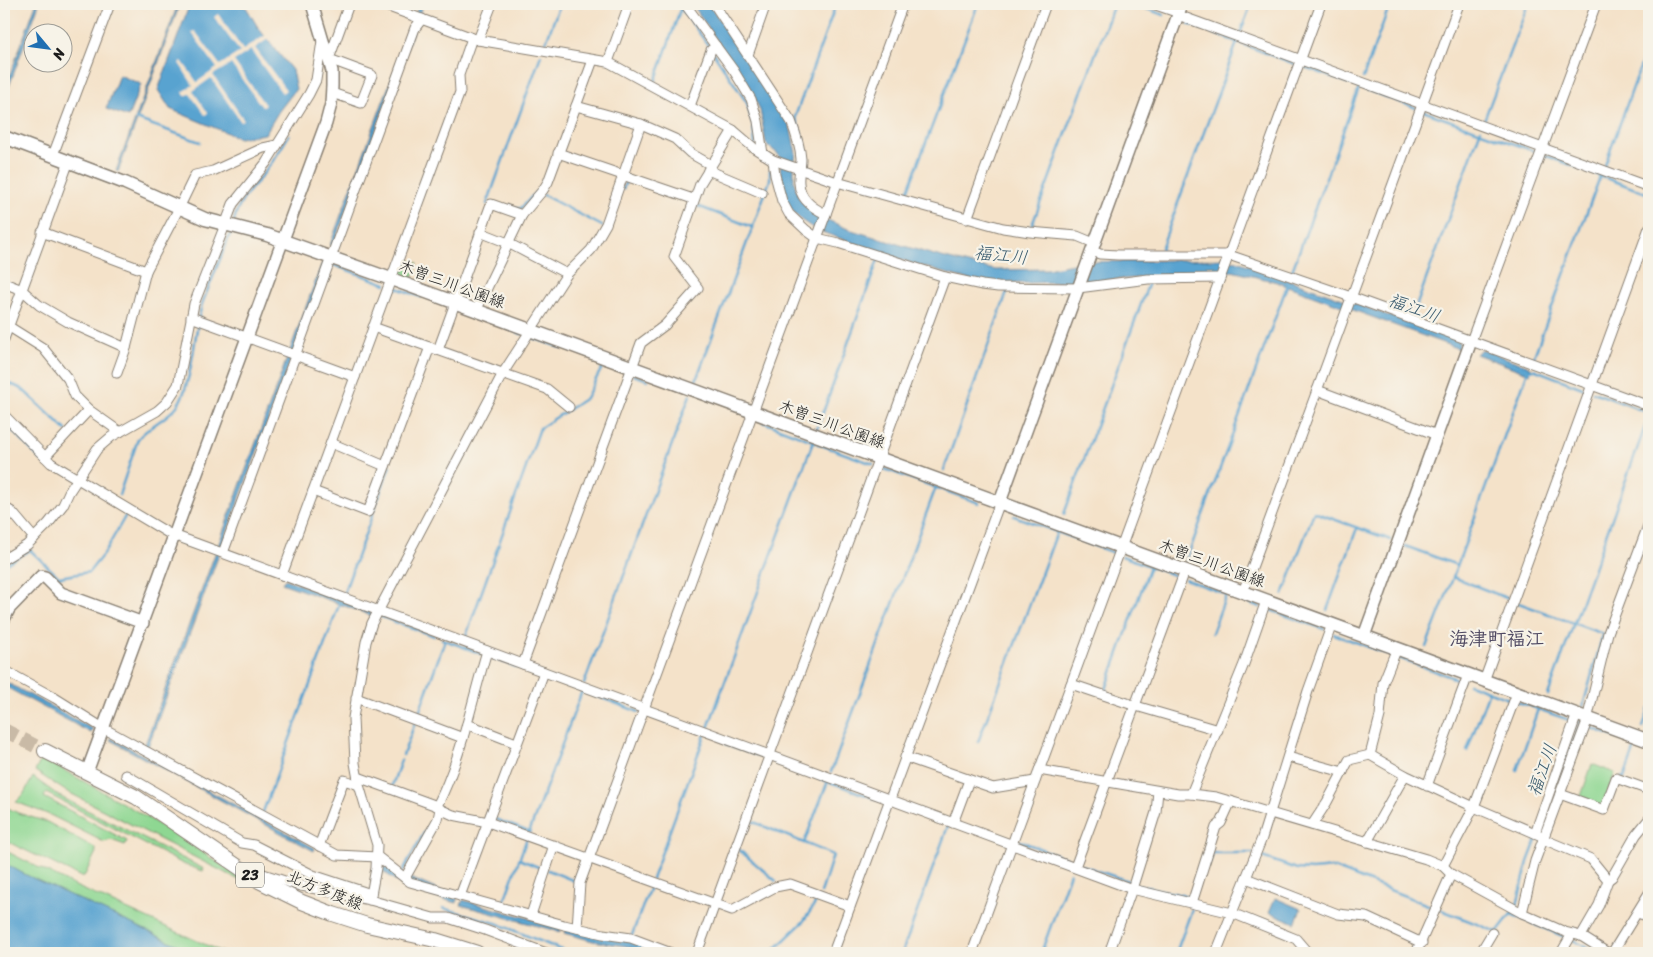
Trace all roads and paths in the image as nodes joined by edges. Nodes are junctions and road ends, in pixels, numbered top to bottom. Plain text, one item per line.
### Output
1 (110, 4) edge
2 (312, 4) edge
3 (349, 4) edge
4 (381, 4) edge
5 (492, 4) edge
6 (629, 4) edge
7 (686, 4) edge
8 (714, 4) edge
9 (766, 4) edge
10 (902, 4) edge
11 (1046, 4) edge
12 (1153, 4) edge
13 (1321, 4) edge
14 (1459, 4) edge
15 (1596, 4) edge
16 (1180, 11) edge
17 (418, 18) junction
18 (475, 39) junction
19 (322, 41) junction
20 (716, 46) junction
21 (748, 55) junction
22 (329, 59) junction
23 (1301, 59) junction
24 (593, 60) junction
25 (608, 62) junction
26 (332, 93) junction
27 (1422, 104) junction
28 (576, 106) junction
29 (690, 106) junction
30 (641, 124) junction
31 (733, 130) junction
32 (4, 137) edge
33 (277, 145) junction
34 (1543, 148) junction
35 (558, 153) junction
36 (763, 154) junction
37 (53, 155) junction
38 (774, 160) junction
39 (69, 161) junction
40 (710, 168) junction
41 (799, 169) junction
42 (623, 176) junction
43 (838, 182) junction
44 (1649, 187) edge
45 (762, 193) dead end
46 (693, 199) junction
47 (179, 208) junction
48 (522, 215) junction
49 (825, 216) junction
50 (966, 219) junction
51 (225, 225) junction
52 (1649, 228) edge
53 (42, 232) junction
54 (480, 232) junction
55 (818, 237) junction
56 (283, 241) junction
57 (508, 243) junction
58 (1092, 251) junction
59 (1228, 257) junction
60 (331, 258) junction
61 (146, 270) junction
62 (567, 274) junction
63 (946, 277) junction
64 (1221, 277) junction
65 (391, 279) junction
66 (4, 283) edge
67 (1078, 287) junction
68 (22, 290) junction
69 (1350, 301) junction
70 (455, 303) junction
71 (476, 311) junction
72 (191, 317) junction
73 (8, 326) junction
74 (373, 327) junction
75 (530, 330) junction
76 (247, 338) junction
77 (4, 339) edge
78 (1472, 341) junction
79 (126, 348) junction
80 (434, 348) junction
81 (292, 354) junction
82 (632, 369) junction
83 (116, 373) dead end
84 (503, 373) junction
85 (355, 377) junction
86 (1592, 385) junction
87 (1317, 390) junction
88 (1649, 406) edge
89 (568, 407) dead end
90 (89, 410) junction
91 (752, 413) junction
92 (4, 415) edge
93 (120, 432) junction
94 (1437, 435) junction
95 (331, 443) junction
96 (45, 457) junction
97 (879, 458) junction
98 (385, 466) junction
99 (77, 479) junction
100 (313, 491) junction
101 (1000, 502) junction
102 (4, 507) edge
103 (1649, 522) edge
104 (174, 535) junction
105 (34, 538) junction
106 (1122, 547) junction
107 (218, 552) junction
108 (4, 559) edge
109 (1185, 571) junction
110 (282, 575) junction
111 (1243, 592) junction
112 (1266, 600) junction
113 (378, 611) junction
114 (4, 619) edge
115 (143, 623) junction
116 (1332, 624) junction
117 (1364, 636) junction
118 (1397, 648) junction
119 (487, 651) junction
120 (523, 664) junction
121 (4, 670) edge
122 (544, 672) junction
123 (1468, 675) junction
124 (1484, 681) junction
125 (1072, 684) junction
126 (1517, 693) junction
127 (356, 698) junction
128 (1136, 706) junction
129 (644, 708) junction
130 (1582, 716) junction
131 (467, 724) junction
132 (104, 728) junction
133 (1218, 730) junction
134 (464, 738) junction
135 (1649, 741) edge
136 (516, 743) junction
137 (45, 751) tunnel mouth
138 (770, 755) junction
139 (1370, 755) junction
140 (905, 757) junction
141 (1288, 757) junction
142 (1039, 770) junction
143 (87, 772) junction
144 (1343, 772) junction
145 (126, 775) dead end
146 (1405, 775) junction
147 (969, 780) junction
148 (359, 781) junction
149 (1035, 781) junction
150 (1107, 782) junction
151 (1426, 786) junction
152 (1649, 790) edge
153 (1158, 791) junction
154 (1191, 794) junction
155 (1560, 794) junction
156 (889, 800) junction
157 (1231, 801) junction
158 (1474, 807) junction
159 (438, 808) junction
160 (1270, 813) junction
161 (1649, 819) edge
162 (488, 822) junction
163 (953, 823) junction
164 (1312, 824) junction
165 (1535, 833) junction
166 (1544, 838) junction
167 (1367, 842) junction
168 (1012, 844) junction
169 (554, 845) junction
170 (319, 846) junction
171 (378, 857) junction
172 (589, 858) junction
173 (236, 866) junction
174 (1443, 866) junction
175 (1075, 867) junction
176 (1450, 874) junction
177 (405, 878) junction
178 (1246, 878) junction
179 (1608, 880) junction
180 (1132, 889) junction
181 (1649, 893) edge
182 (460, 896) junction
183 (370, 897) junction
184 (1192, 903) junction
185 (715, 904) junction
186 (850, 906) junction
187 (1522, 913) junction
188 (1638, 913) junction
189 (1232, 914) junction
190 (530, 915) junction
191 (1649, 917) edge
192 (576, 928) junction
193 (1492, 933) dead end
194 (1576, 935) junction
195 (1422, 943) junction
196 (648, 949) edge
197 (477, 953) edge
198 (546, 953) edge
199 (671, 953) edge
200 (697, 953) edge
201 (833, 953) edge
202 (972, 953) edge
203 (1109, 953) edge
204 (1216, 953) edge
205 (1308, 953) edge
206 (1416, 953) edge
207 (1480, 953) edge
208 (1561, 953) edge
209 (1608, 953) edge
210 (1612, 953) edge

1 - 37 street
2 - 19 street
3 - 22 street
4 - 17 street
5 - 18 street
6 - 25 street
7 - 20 street
8 - 21 street
9 - 21 street
10 - 43 street
11 - 50 street
12 - 16 street
13 - 23 street
14 - 27 street
15 - 34 street
16 - 23 street
16 - 58 street
17 - 18 street
17 - 60 street
18 - 24 street
18 - 65 street
19 - 22 street
19 - 33 street
20 - 29 street
20 - 36 street
21 - 41 street
22 - 26 street
22 - 26 street
23 - 27 street
23 - 59 street
24 - 25 street
24 - 28 street
25 - 29 street
26 - 56 street
27 - 34 street
27 - 69 street
28 - 30 street
28 - 35 street
29 - 31 street
30 - 40 street
30 - 42 street
31 - 36 street
31 - 40 street
32 - 37 main road, 木曽三川公園線
33 - 47 street
33 - 51 street
34 - 44 street
34 - 78 street
35 - 42 street
35 - 48 street
36 - 38 street
37 - 39 main road, 木曽三川公園線
38 - 41 street
38 - 55 street
39 - 47 main road, 木曽三川公園線
39 - 53 street
40 - 45 street
40 - 46 street
41 - 43 street
41 - 49 street
42 - 46 street
42 - 62 street
43 - 49 street
43 - 50 street
46 - 82 street
47 - 51 main road, 木曽三川公園線
47 - 61 street
48 - 54 street
48 - 57 street
49 - 55 street
50 - 58 street
51 - 56 main road, 木曽三川公園線
51 - 72 street
52 - 86 street
53 - 61 street
53 - 68 street
54 - 57 street
54 - 70 street
55 - 63 street
55 - 91 street
56 - 60 main road, 木曽三川公園線
56 - 76 street
57 - 62 street
57 - 71 street
58 - 59 street
58 - 67 street
59 - 64 street
59 - 69 street
60 - 65 main road, 木曽三川公園線
60 - 81 street
61 - 79 street
62 - 75 street
63 - 67 street
63 - 97 street
64 - 67 street
64 - 106 street
65 - 70 main road, 木曽三川公園線
65 - 74 street
66 - 68 street
67 - 101 street
68 - 73 street
68 - 79 street
69 - 78 street
69 - 87 street
70 - 71 main road, 木曽三川公園線
70 - 80 street
71 - 75 main road, 木曽三川公園線
72 - 76 street
72 - 93 street
73 - 77 street
73 - 90 street
74 - 80 street
74 - 85 street
75 - 82 main road, 木曽三川公園線
75 - 84 street
76 - 81 street
76 - 104 street
78 - 86 street
78 - 94 street
79 - 83 street
80 - 84 street
80 - 98 street
81 - 85 street
81 - 107 street
82 - 91 main road, 木曽三川公園線
82 - 120 street
84 - 89 street
84 - 113 street
85 - 95 street
86 - 88 street
86 - 124 street
87 - 94 street
87 - 111 street
90 - 93 street
90 - 96 street
91 - 97 main road, 木曽三川公園線
91 - 129 street
92 - 96 street
93 - 99 street
94 - 117 street
95 - 98 street
95 - 100 street
96 - 99 street
97 - 101 main road, 木曽三川公園線
97 - 138 street
98 - 100 street
99 - 104 street
99 - 105 street
100 - 110 street
101 - 106 main road, 木曽三川公園線
101 - 140 street
102 - 105 street
103 - 130 street
104 - 107 street
104 - 115 street
105 - 108 street
106 - 109 main road, 木曽三川公園線
106 - 125 street
107 - 110 street
109 - 111 main road, 木曽三川公園線
109 - 128 street
110 - 113 street
111 - 112 main road, 木曽三川公園線
112 - 116 main road, 木曽三川公園線
112 - 133 street
113 - 119 street
113 - 127 street
114 - 115 street
115 - 132 street
116 - 117 main road, 木曽三川公園線
116 - 141 street
117 - 118 main road, 木曽三川公園線
118 - 123 main road, 木曽三川公園線
118 - 139 street
119 - 120 street
119 - 131 street
120 - 122 street
121 - 132 street
122 - 129 street
122 - 136 street
123 - 124 main road, 木曽三川公園線
123 - 151 street
124 - 126 main road, 木曽三川公園線
125 - 128 street
125 - 142 street
126 - 130 main road, 木曽三川公園線
126 - 158 street
127 - 134 street
127 - 148 street
128 - 133 street
128 - 150 street
129 - 138 street
129 - 172 street
130 - 135 main road, 木曽三川公園線
130 - 155 street
130 - 165 street
131 - 134 street
131 - 136 street
132 - 143 street
132 - 170 street
133 - 154 street
134 - 159 street
136 - 162 street
137 - 143 main road, 北方多度線 / 23
138 - 156 street
138 - 185 street
139 - 144 street
139 - 146 street
140 - 147 street
140 - 156 street
141 - 144 street
141 - 160 street
142 - 149 street
142 - 150 street
143 - 173 main road, 北方多度線 / 23
144 - 164 street
145 - 183 street
146 - 151 street
146 - 167 street
147 - 149 street
147 - 163 street
148 - 159 street
148 - 170 street
148 - 171 street
149 - 168 street
150 - 153 street
150 - 175 street
151 - 158 street
152 - 155 street
153 - 154 street
153 - 180 street
154 - 157 street
155 - 166 street
156 - 163 street
156 - 186 street
157 - 160 street
157 - 184 street
158 - 165 street
158 - 174 street
159 - 162 street
159 - 177 street
160 - 164 street
160 - 178 street
161 - 179 street
162 - 169 street
162 - 182 street
163 - 168 street
164 - 167 street
165 - 166 street
166 - 179 street
166 - 187 street
167 - 174 street
168 - 175 street
168 - 202 street
169 - 172 street
169 - 190 street
170 - 171 street
171 - 177 street
171 - 183 street
172 - 185 street
172 - 192 street
173 - 183 street
173 - 197 main road, 北方多度線 / 23
174 - 176 street
175 - 180 street
176 - 187 street
176 - 195 street
177 - 182 street
178 - 189 street
178 - 195 street
179 - 194 street
180 - 184 street
180 - 203 street
181 - 188 street
182 - 190 street
183 - 198 street
184 - 189 street
185 - 186 street
185 - 200 street
186 - 201 street
187 - 194 street
188 - 191 street
188 - 210 street
189 - 204 street
189 - 205 street
190 - 192 street
192 - 196 street
193 - 207 street
194 - 208 street
194 - 209 street
195 - 206 street
196 - 199 street

